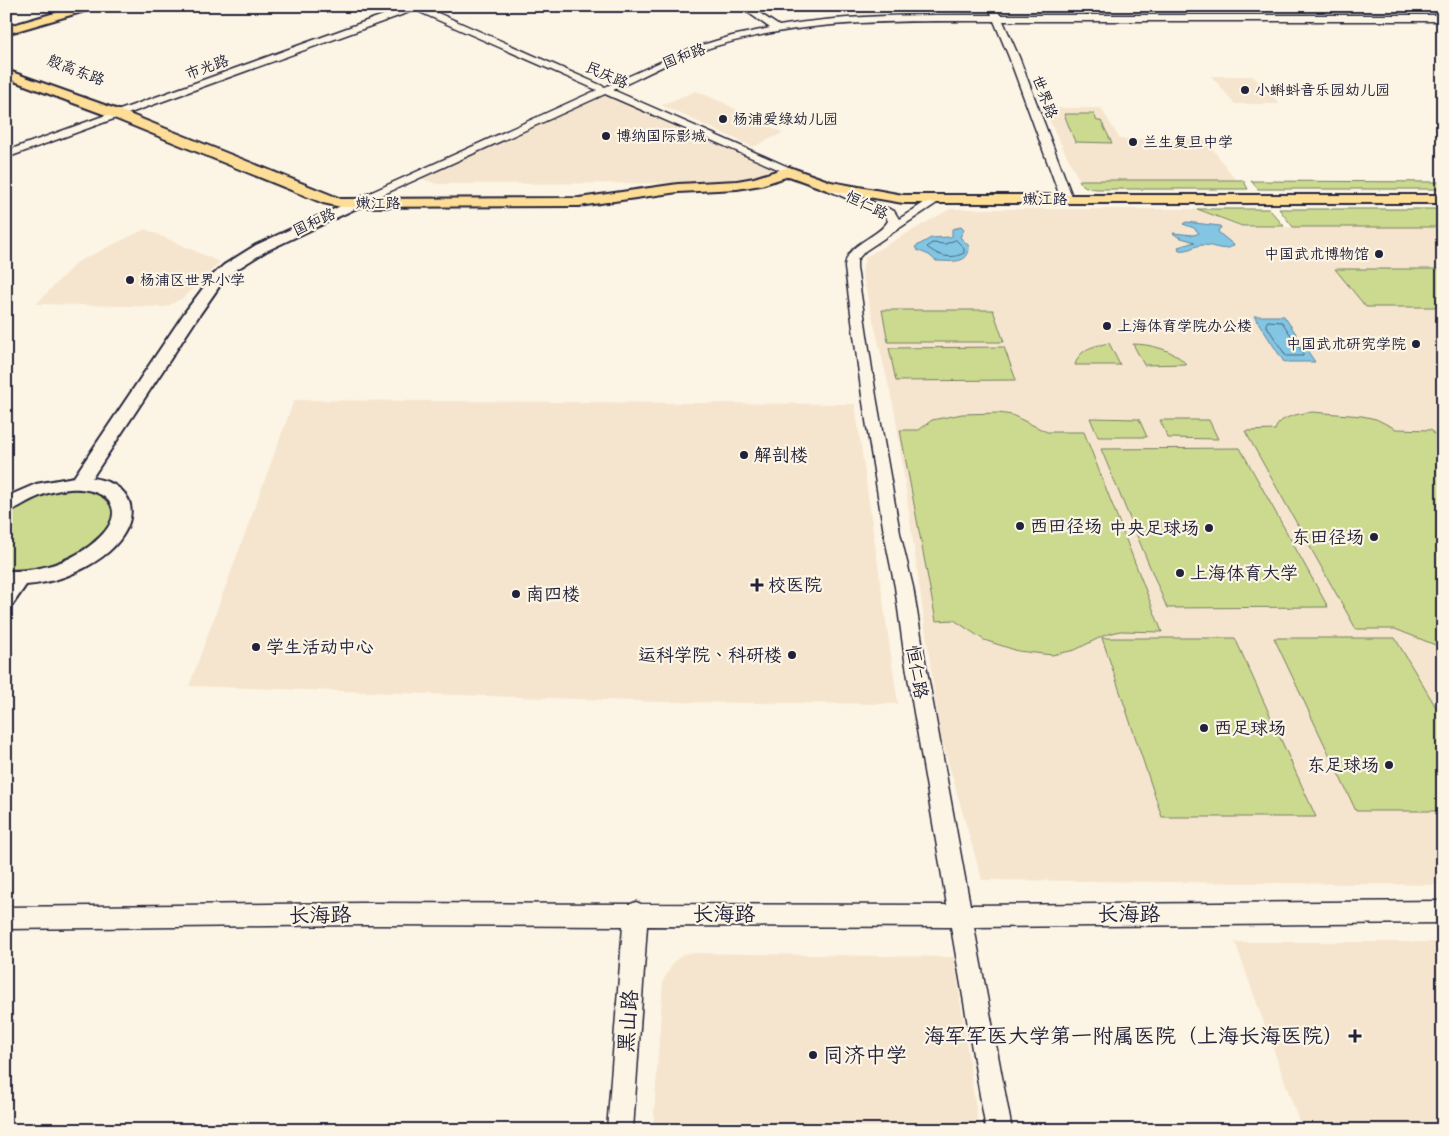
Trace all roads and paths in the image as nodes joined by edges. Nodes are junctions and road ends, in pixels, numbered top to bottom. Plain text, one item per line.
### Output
1 (64, 6) edge
2 (91, 6) edge
3 (416, 6) edge
4 (743, 6) edge
5 (992, 6) edge
6 (1443, 18) edge
7 (997, 19) junction
8 (7, 26) edge
9 (777, 29) junction
10 (6, 61) edge
11 (6, 74) edge
12 (603, 90) junction
13 (135, 109) junction
14 (119, 115) junction
15 (6, 155) edge
16 (789, 171) junction
17 (827, 186) junction
18 (654, 191) junction
19 (373, 194) junction
20 (937, 199) junction
21 (1067, 199) junction
22 (1443, 199) edge
23 (356, 203) junction
24 (888, 231) junction
25 (80, 482) junction
26 (6, 506) edge
27 (13, 578) edge
28 (6, 599) edge
29 (1443, 912) edge
30 (636, 913) junction
31 (962, 916) junction
32 (6, 918) edge
33 (620, 1130) edge
34 (999, 1130) edge

1 - 8 main road
2 - 8 main road
3 - 12 street, 民庆路
3 - 13 street, 市光路
4 - 9 street
5 - 7 street, 世界路
6 - 7 street, 国和路
7 - 9 street, 国和路
7 - 21 street, 世界路
9 - 12 street, 国和路
10 - 13 main road, 殷高东路
11 - 14 main road, 殷高东路
12 - 16 street, 民庆路
12 - 19 street, 国和路
13 - 14 street, 市光路
13 - 19 main road, 嫩江路
14 - 15 street, 市光路
14 - 23 main road, 嫩江路
16 - 17 main road, 嫩江路
16 - 18 main road, 嫩江路
17 - 20 main road, 嫩江路
17 - 24 street, 恒仁路
18 - 19 main road, 嫩江路
18 - 23 main road, 嫩江路
19 - 23 street, 国和路
20 - 21 main road, 嫩江路
20 - 24 street, 恒仁路
21 - 22 main road, 嫩江路
23 - 25 main road, 国和路
24 - 31 street, 恒仁路
25 - 26 main road
25 - 27 main road
27 - 28 main road
29 - 31 street, 长海路
30 - 31 street, 长海路
30 - 32 street, 长海路
30 - 33 street, 黑山路
31 - 34 street, 恒仁路

